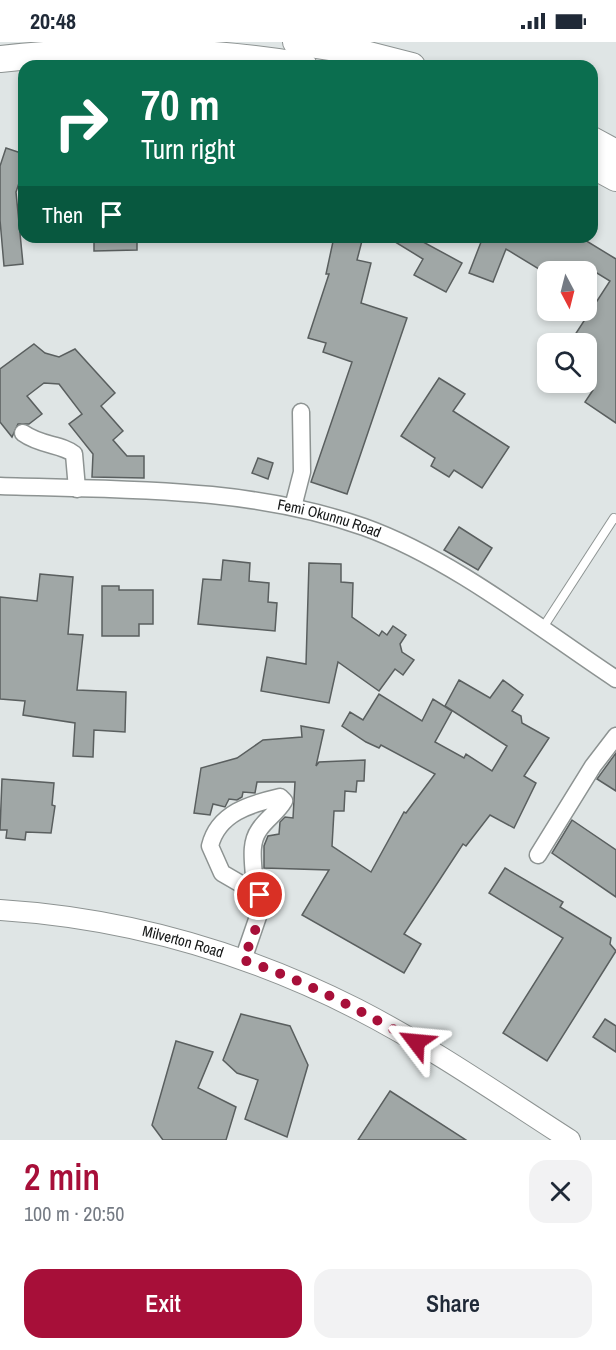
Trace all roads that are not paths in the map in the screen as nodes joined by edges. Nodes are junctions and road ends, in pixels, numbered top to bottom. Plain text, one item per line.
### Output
1 (296, 42) edge
2 (0, 59) edge
3 (255, 60) edge
4 (388, 60) edge
5 (598, 143) edge
6 (616, 153) edge
7 (598, 168) edge
8 (616, 178) edge
9 (301, 412) dead end
10 (23, 433) dead end
11 (0, 486) edge
12 (77, 489) junction
13 (293, 507) junction
14 (614, 518) dead end
15 (542, 630) junction
16 (616, 679) edge
17 (616, 736) edge
18 (538, 855) dead end
19 (254, 891) junction
20 (0, 910) edge
21 (243, 960) junction
22 (570, 1140) edge

1 - 4 main road
2 - 3 main road
5 - 6 main road
7 - 8 main road
9 - 13 street
10 - 12 street
11 - 12 street, Femi Okunnu Road
12 - 13 street, Femi Okunnu Road
13 - 15 street, Femi Okunnu Road
14 - 15 lane
15 - 16 street, Femi Okunnu Road
17 - 18 street
19 - 19 street
19 - 21 street
20 - 21 street, Milverton Road
21 - 22 street, Milverton Road

